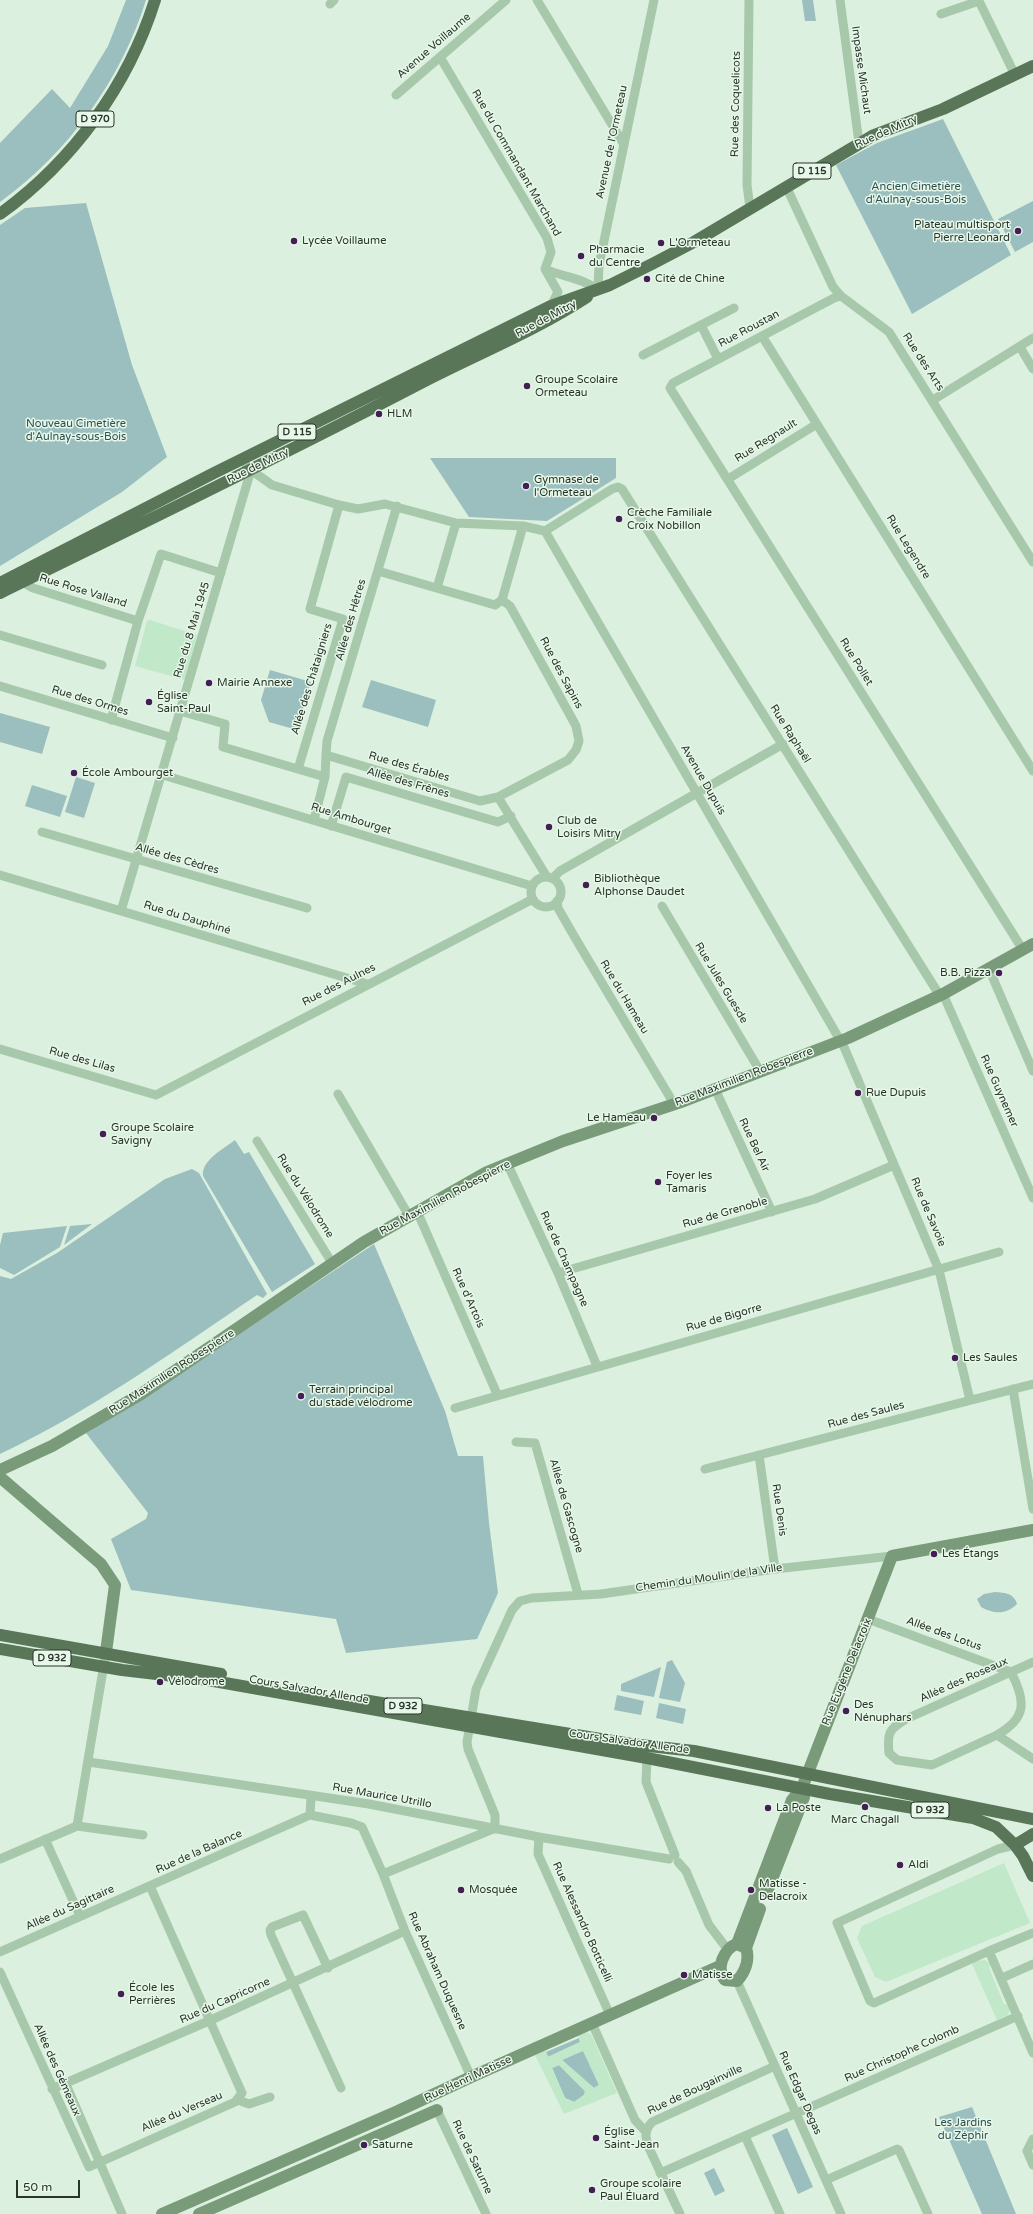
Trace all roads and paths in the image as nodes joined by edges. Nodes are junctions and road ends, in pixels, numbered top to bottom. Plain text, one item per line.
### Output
1 (155, 0) edge
2 (506, 0) edge
3 (537, 0) edge
4 (654, 0) edge
5 (749, 0) edge
6 (840, 0) edge
7 (980, 0) edge
8 (941, 14) dead end
9 (440, 57) junction
10 (1033, 66) edge
11 (1015, 75) junction
12 (396, 95) dead end
13 (623, 143) junction
14 (859, 143) junction
15 (786, 186) junction
16 (750, 208) junction
17 (0, 214) edge
18 (545, 269) junction
19 (567, 277) junction
20 (598, 290) junction
21 (562, 296) junction
22 (841, 296) junction
23 (734, 308) dead end
24 (701, 325) junction
25 (762, 336) junction
26 (1033, 338) edge
27 (1020, 347) junction
28 (643, 355) dead end
29 (718, 359) junction
30 (1033, 369) edge
31 (670, 386) joint
32 (933, 400) junction
33 (817, 424) junction
34 (242, 460) junction
35 (251, 470) junction
36 (728, 479) junction
37 (339, 505) junction
38 (397, 506) junction
39 (456, 522) junction
40 (523, 526) junction
41 (545, 531) junction
42 (1033, 562) edge
43 (378, 570) junction
44 (221, 573) junction
45 (22, 582) junction
46 (0, 583) edge
47 (437, 588) junction
48 (0, 593) edge
49 (502, 600) junction
50 (138, 621) junction
51 (0, 635) edge
52 (102, 665) dead end
53 (0, 686) edge
54 (180, 711) junction
55 (111, 720) junction
56 (173, 738) junction
57 (783, 744) junction
58 (326, 755) junction
59 (298, 769) junction
60 (1033, 771) edge
61 (163, 775) junction
62 (325, 778) junction
63 (697, 793) junction
64 (498, 797) junction
65 (511, 816) junction
66 (314, 820) junction
67 (331, 826) junction
68 (42, 832) dead end
69 (137, 860) junction
70 (0, 875) edge
71 (550, 878) junction
72 (532, 886) junction
73 (533, 899) junction
74 (557, 901) junction
75 (662, 906) dead end
76 (307, 908) dead end
77 (121, 911) junction
78 (1028, 947) edge
79 (989, 969) junction
80 (367, 984) junction
81 (942, 995) junction
82 (840, 1040) junction
83 (0, 1048) edge
84 (760, 1071) junction
85 (1033, 1071) edge
86 (715, 1089) junction
87 (338, 1094) dead end
88 (156, 1095) joint
89 (674, 1104) junction
90 (257, 1141) dead end
91 (507, 1163) junction
92 (894, 1165) junction
93 (1033, 1198) edge
94 (772, 1212) junction
95 (413, 1213) junction
96 (999, 1252) dead end
97 (332, 1263) junction
98 (940, 1270) junction
99 (558, 1272) junction
100 (597, 1366) junction
101 (1033, 1384) edge
102 (1013, 1389) junction
103 (497, 1394) junction
104 (970, 1400) junction
105 (455, 1408) dead end
106 (516, 1442) dead end
107 (759, 1455) junction
108 (705, 1469) dead end
109 (0, 1470) edge
110 (0, 1477) edge
111 (1033, 1509) edge
112 (1033, 1530) edge
113 (892, 1556) junction
114 (775, 1568) junction
115 (578, 1594) junction
116 (868, 1619) junction
117 (0, 1635) edge
118 (0, 1649) edge
119 (106, 1652) junction
120 (1033, 1662) edge
121 (104, 1667) junction
122 (1011, 1672) junction
123 (471, 1722) junction
124 (997, 1735) junction
125 (647, 1758) junction
126 (1033, 1759) edge
127 (89, 1762) junction
128 (807, 1775) junction
129 (802, 1788) junction
130 (311, 1797) junction
131 (310, 1815) junction
132 (1033, 1819) edge
133 (77, 1826) junction
134 (495, 1829) junction
135 (1033, 1834) edge
136 (144, 1835) dead end
137 (539, 1838) junction
138 (45, 1839) junction
139 (1015, 1845) junction
140 (0, 1859) edge
141 (674, 1859) junction
142 (383, 1874) junction
143 (1033, 1876) edge
144 (150, 1886) junction
145 (80, 1916) junction
146 (405, 1931) junction
147 (1033, 1932) edge
148 (737, 1947) junction
149 (989, 1951) junction
150 (0, 1952) edge
151 (1033, 1964) edge
152 (720, 1966) junction
153 (328, 1968) junction
154 (0, 1972) edge
155 (1002, 1978) junction
156 (737, 1981) junction
157 (292, 1984) junction
158 (610, 2015) junction
159 (1018, 2016) junction
160 (211, 2020) junction
161 (592, 2023) junction
162 (1033, 2054) edge
163 (775, 2066) junction
164 (471, 2076) junction
165 (65, 2082) junction
166 (340, 2088) dead end
167 (52, 2089) junction
168 (270, 2096) dead end
169 (238, 2100) junction
170 (437, 2110) joint
171 (795, 2113) junction
172 (646, 2132) junction
173 (745, 2136) junction
174 (1033, 2139) edge
175 (99, 2161) junction
176 (1033, 2165) edge
177 (660, 2173) junction
178 (826, 2180) junction
179 (215, 2190) junction
180 (221, 2204) junction
181 (122, 2214) edge
182 (162, 2214) edge
183 (199, 2214) edge
184 (486, 2214) edge
185 (680, 2214) edge
186 (780, 2214) edge
187 (841, 2214) edge
188 (928, 2214) edge

1 - 17 main road, D 970
2 - 9 street, Avenue Voillaume
3 - 13 street
4 - 13 street, Avenue de l'Ormeteau
5 - 16 street, Rue des Coquelicots
6 - 14 street, Impasse Michaut
7 - 8 street
7 - 11 street
9 - 12 street, Avenue Voillaume
9 - 18 street, Rue du Commandant Marchand
10 - 11 main road, Rue de Mitry / D 115
11 - 14 main road, Rue de Mitry / D 115
13 - 20 street, Avenue de l'Ormeteau
14 - 15 main road, Rue de Mitry / D 115
15 - 16 main road, Rue de Mitry / D 115
15 - 22 street, Rue des Arts
16 - 20 main road, Rue de Mitry / D 115
18 - 19 street
18 - 21 street
19 - 20 street
19 - 21 street
20 - 21 main road, Rue de Mitry / D 115
21 - 34 main road, Rue de Mitry / D 115
21 - 35 main road, Rue de Mitry / D 115
22 - 25 street, Rue Roustan
22 - 32 street, Rue des Arts
23 - 24 street
24 - 28 street
24 - 29 street
25 - 29 street, Rue Roustan
25 - 33 street, Rue Legendre
26 - 27 street
27 - 30 street
27 - 32 street
29 - 31 street, Rue Roustan
31 - 36 street, Rue Pollet
32 - 42 street, Rue des Arts
33 - 36 street, Rue Regnault
33 - 60 street, Rue Legendre
34 - 35 street
34 - 46 main road, Rue de Mitry / D 115
35 - 37 street
35 - 44 street, Rue du 8 Mai 1945
35 - 45 main road, Rue de Mitry / D 115
36 - 78 street, Rue Pollet
37 - 38 street
37 - 59 street, Allée des Châtaigniers
38 - 39 street
38 - 43 street, Allée des Hêtres
39 - 40 street
39 - 47 street
40 - 41 street
40 - 49 street
41 - 57 street, Rue Raphaël
41 - 63 street, Avenue Dupuis
43 - 47 street
43 - 58 street, Allée des Hêtres
44 - 50 street
44 - 54 street, Rue du 8 Mai 1945
45 - 48 main road, Rue de Mitry / D 115
45 - 50 street, Rue Rose Valland
47 - 49 street
49 - 64 street, Rue des Sapins
50 - 55 street
51 - 52 street
53 - 55 street, Rue des Ormes
54 - 56 street, Rue du 8 Mai 1945
54 - 59 street
55 - 56 street, Rue des Ormes
56 - 61 street, Rue du 8 Mai 1945
57 - 63 street
57 - 81 street, Rue Raphaël
58 - 62 street
58 - 64 street, Rue des Érables
59 - 62 street
61 - 66 street, Rue Ambourget
61 - 69 street, Rue du 8 Mai 1945
62 - 66 street
63 - 71 street
63 - 82 street, Avenue Dupuis
64 - 65 street
65 - 67 street, Allée des Frênes
65 - 71 street
66 - 67 street, Rue Ambourget
67 - 72 street, Rue Ambourget
68 - 69 street, Allée des Cèdres
69 - 76 street, Allée des Cèdres
69 - 77 street, Rue du 8 Mai 1945
70 - 77 street, Rue du Dauphiné
71 - 72 street
71 - 74 street
72 - 73 street
73 - 74 street
73 - 80 street, Rue des Aulnes
74 - 89 street, Rue du Hameau
75 - 84 street, Rue Jules Guesde
77 - 80 street, Rue du Dauphiné
78 - 79 street, Rue Maximilien Robespierre
79 - 81 street, Rue Maximilien Robespierre
79 - 85 street
80 - 88 street, Rue des Aulnes
81 - 82 street, Rue Maximilien Robespierre
81 - 93 street, Rue Guynemer
82 - 84 street, Rue Maximilien Robespierre
82 - 92 street, Rue de Savoie
83 - 88 street, Rue des Lilas
84 - 86 street, Rue Maximilien Robespierre
86 - 89 street, Rue Maximilien Robespierre
86 - 94 street, Rue Bel Air
87 - 95 street, Rue d'Artois
89 - 91 street, Rue Maximilien Robespierre
90 - 97 street, Rue du Vélodrome
91 - 95 street, Rue Maximilien Robespierre
91 - 99 street, Rue de Champagne
92 - 94 street, Rue de Grenoble
92 - 98 street, Rue de Savoie
94 - 99 street, Rue de Grenoble
95 - 97 street, Rue Maximilien Robespierre
95 - 103 street, Rue d'Artois
96 - 98 street, Rue de Bigorre
97 - 109 street, Rue Maximilien Robespierre
98 - 100 street, Rue de Bigorre
98 - 104 street, Rue de Savoie
99 - 100 street, Rue de Champagne
100 - 103 street, Rue de Bigorre
101 - 102 street, Rue des Saules
102 - 104 street, Rue des Saules
102 - 111 street
103 - 105 street, Rue de Bigorre
104 - 107 street, Rue des Saules
106 - 115 street, Allée de Gascogne
107 - 108 street, Rue des Saules
107 - 114 street, Rue Denis
110 - 119 street
112 - 113 street, Chemin du Moulin de la Ville
113 - 114 street, Chemin du Moulin de la Ville
113 - 116 street, Rue Eugène Delacroix
114 - 115 street, Chemin du Moulin de la Ville
115 - 123 street, Chemin du Moulin de la Ville
116 - 122 street, Allée des Lotus
116 - 128 street, Rue Eugène Delacroix
117 - 119 main road, Cours Salvador Allende / D 932
118 - 121 main road, Cours Salvador Allende / D 932
119 - 121 street
119 - 123 main road, Cours Salvador Allende / D 932
120 - 122 street, Allée des Roseaux
121 - 123 main road, Cours Salvador Allende / D 932
121 - 127 street
122 - 124 street, Allée des Roseaux
122 - 124 street, Allée des Roseaux
123 - 125 main road, Cours Salvador Allende / D 932
123 - 128 main road, Cours Salvador Allende / D 932
123 - 134 street
124 - 126 street
125 - 129 main road, Cours Salvador Allende / D 932
125 - 141 street
127 - 130 street, Rue Maurice Utrillo
127 - 133 street
128 - 129 street, Rue Eugène Delacroix
128 - 132 main road, D 932
129 - 139 main road, D 932
129 - 148 street, Rue Eugène Delacroix
130 - 131 street
130 - 134 street, Rue Maurice Utrillo
131 - 142 street, Rue Abraham Duquesne
131 - 144 street, Rue de la Balance
133 - 136 street
133 - 138 street
134 - 137 street, Rue Maurice Utrillo
134 - 142 street
135 - 139 main road
137 - 141 street, Rue Maurice Utrillo
137 - 158 street, Rue Alessandro Botticelli
138 - 140 street
138 - 145 street
139 - 143 main road, D 932
139 - 149 street
141 - 148 street
142 - 146 street, Rue Abraham Duquesne
144 - 145 street, Allée du Sagittaire
144 - 160 street, Rue de la Balance
145 - 150 street, Allée du Sagittaire
146 - 153 street, Rue du Capricorne
146 - 164 street, Rue Abraham Duquesne
147 - 149 street
148 - 152 street
148 - 156 street
149 - 155 street
151 - 155 street
152 - 156 street
152 - 158 street, Rue Henri Matisse
153 - 157 street, Rue du Capricorne
153 - 157 street
154 - 167 street, Allée des Gémeaux
155 - 159 street
156 - 163 street, Rue Edgar Degas
157 - 160 street, Rue du Capricorne
157 - 166 street
158 - 161 street, Rue Henri Matisse
159 - 162 street
159 - 171 street, Rue Christophe Colomb
160 - 165 street, Rue du Capricorne
160 - 169 street, Allée du Verseau
161 - 164 street, Rue Henri Matisse
161 - 172 street
163 - 171 street, Rue Edgar Degas
163 - 172 street, Rue de Bougainville
164 - 179 street, Rue Henri Matisse
165 - 167 street, Rue du Capricorne
165 - 175 street
167 - 175 street, Allée des Gémeaux
168 - 169 street
169 - 175 street, Allée du Verseau
170 - 180 street, Rue Henri Matisse
170 - 184 street, Rue de Saturne
171 - 173 street, Rue Christophe Colomb
171 - 178 street, Rue Edgar Degas
172 - 177 street, Rue de Bougainville
173 - 177 street, Rue Christophe Colomb
173 - 186 street
174 - 176 street
175 - 181 street
177 - 185 street, Rue de Bougainville
178 - 187 street, Rue Edgar Degas
178 - 188 street
179 - 180 street
179 - 182 street, Rue Henri Matisse
180 - 183 street, Rue Henri Matisse

